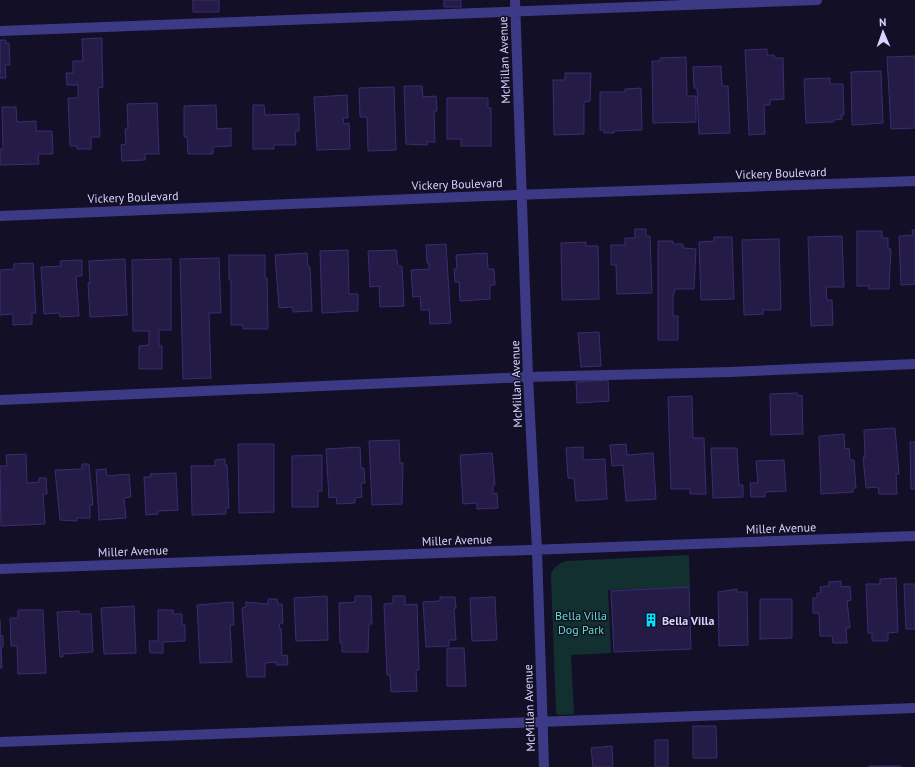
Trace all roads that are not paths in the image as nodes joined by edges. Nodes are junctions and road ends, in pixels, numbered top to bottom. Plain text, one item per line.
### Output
1 (515, 0) edge
2 (817, 0) edge
3 (515, 12) junction
4 (0, 31) edge
5 (915, 181) edge
6 (522, 194) junction
7 (0, 216) edge
8 (915, 364) edge
9 (528, 377) junction
10 (0, 400) edge
11 (915, 536) edge
12 (537, 550) junction
13 (0, 569) edge
14 (915, 708) edge
15 (542, 722) junction
16 (0, 742) edge
17 (544, 767) edge

1 - 3 street, McMillan Avenue
2 - 3 street
3 - 4 street
3 - 6 street, McMillan Avenue
5 - 6 street, Vickery Boulevard
6 - 7 street, Vickery Boulevard
6 - 9 street, McMillan Avenue
8 - 9 street
9 - 10 street
9 - 12 street, McMillan Avenue
11 - 12 street, Miller Avenue
12 - 13 street, Miller Avenue
12 - 15 street, McMillan Avenue
14 - 15 street
15 - 16 street
15 - 17 street, McMillan Avenue

